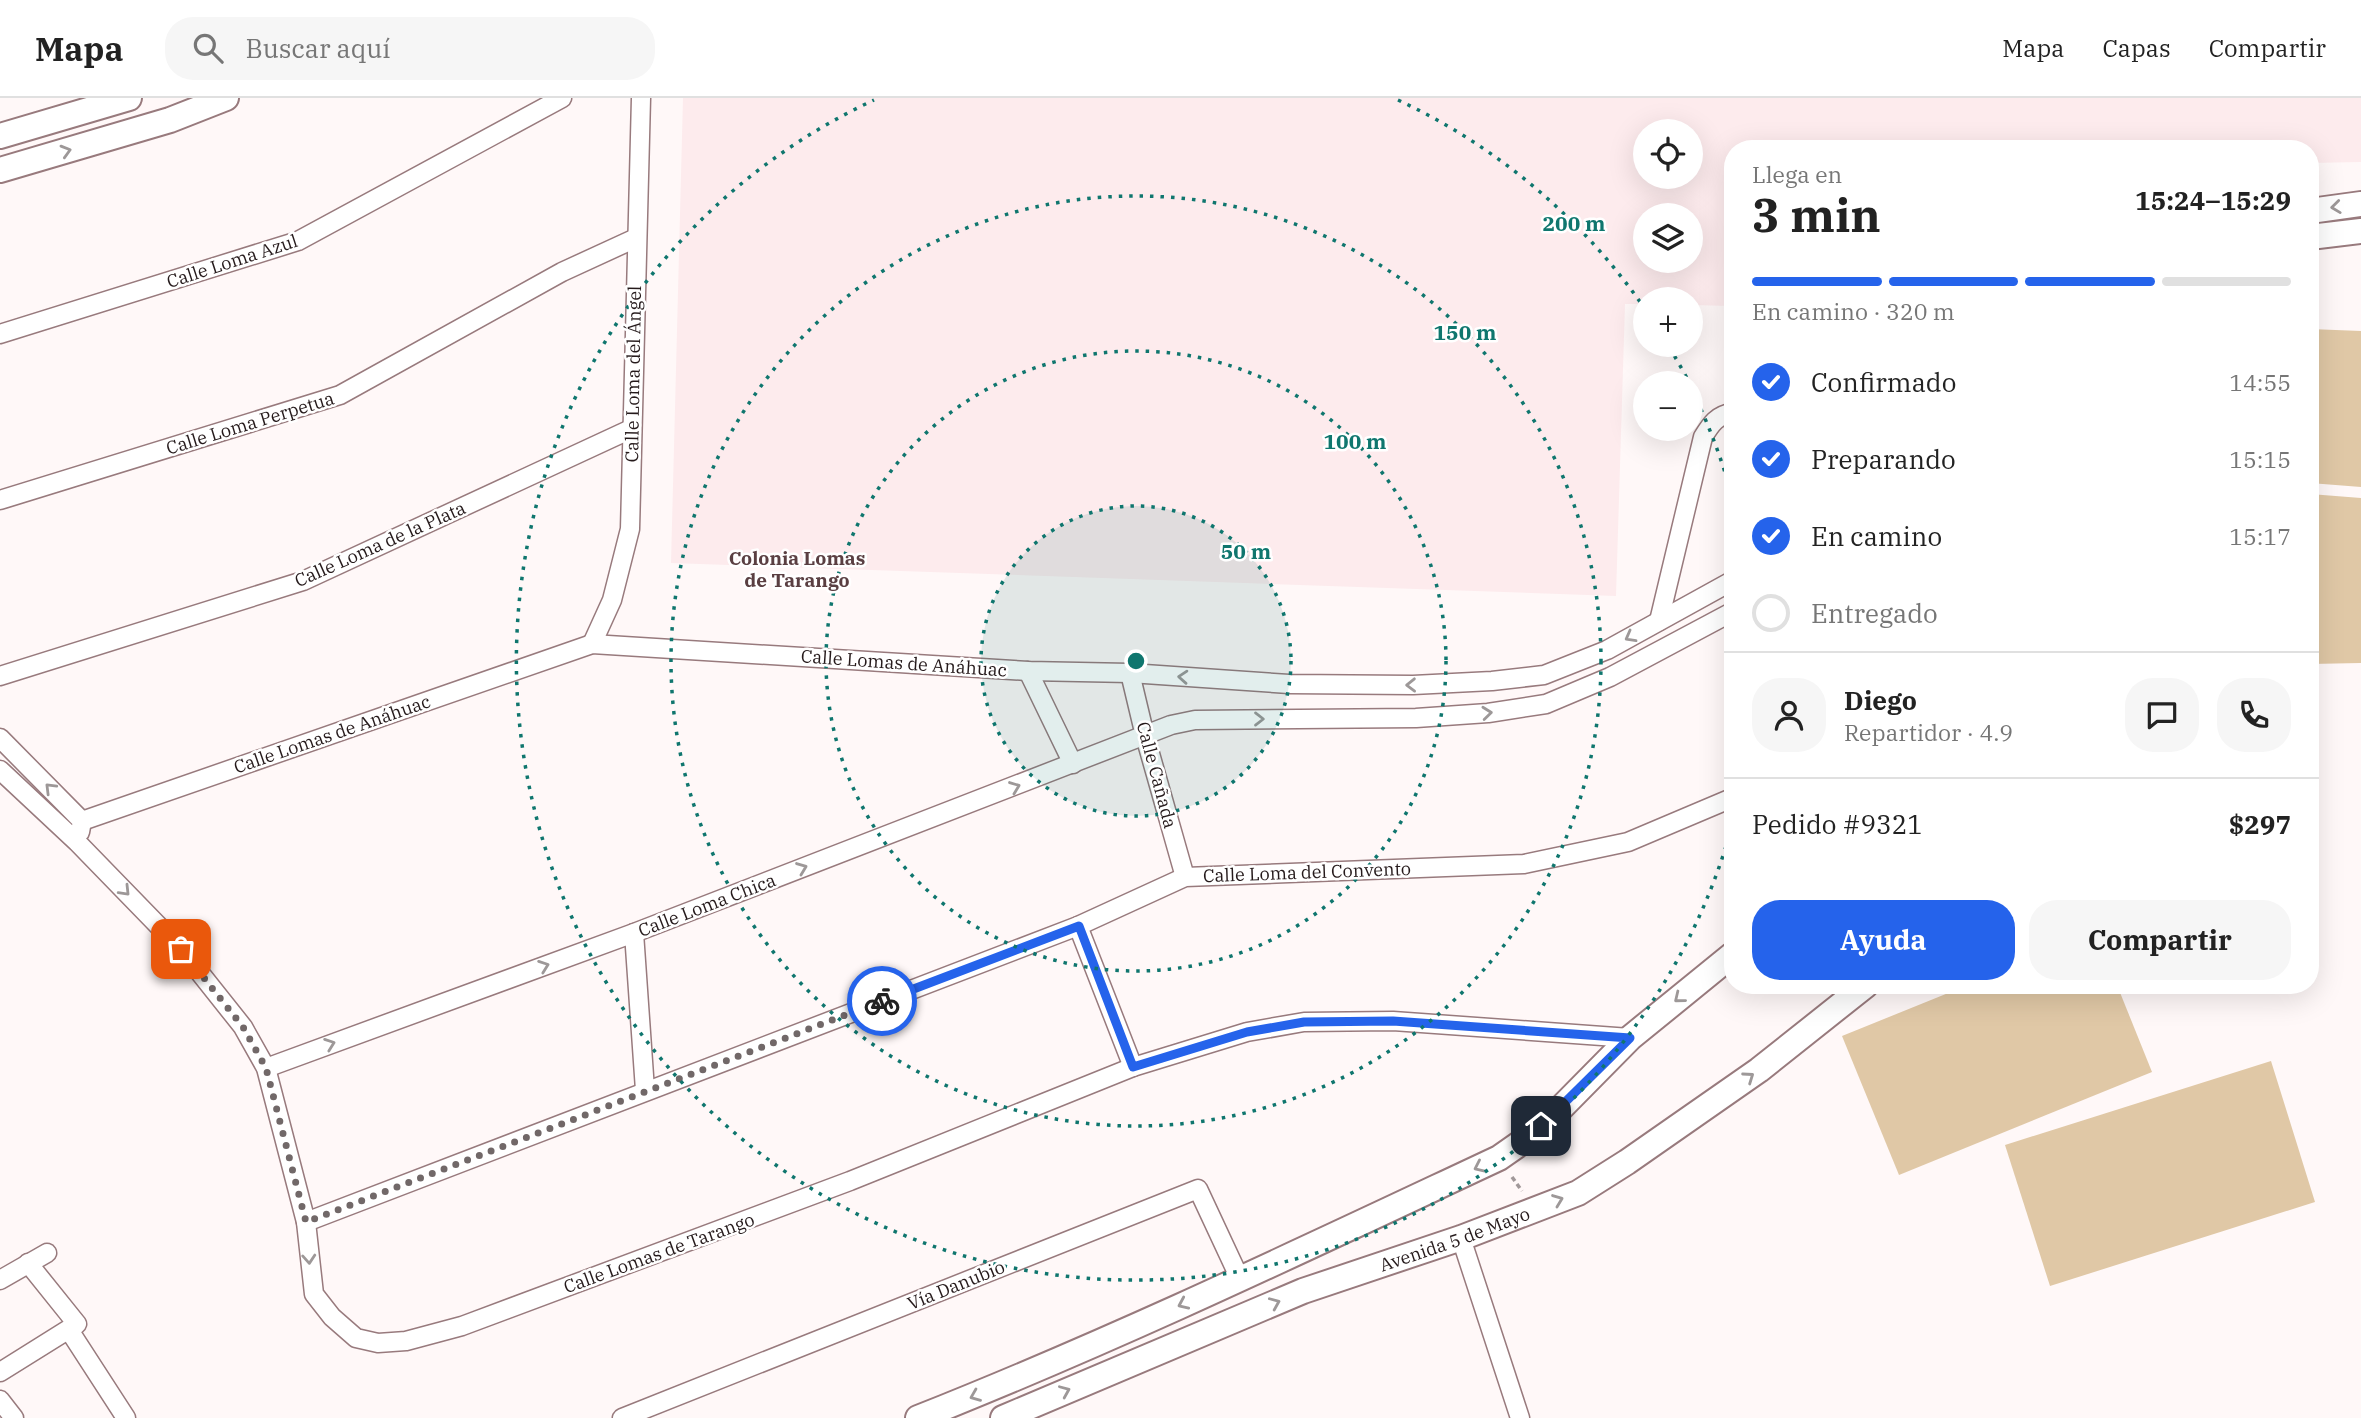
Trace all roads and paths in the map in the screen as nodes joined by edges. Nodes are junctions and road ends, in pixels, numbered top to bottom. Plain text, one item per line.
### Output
1 (129, 98) edge
2 (226, 98) edge
3 (562, 98) edge
4 (641, 98) edge
5 (0, 136) edge
6 (0, 170) edge
7 (2361, 204) edge
8 (2319, 210) edge
9 (2361, 231) edge
10 (2319, 236) edge
11 (636, 238) junction
12 (0, 334) edge
13 (1724, 415) edge
14 (631, 429) junction
15 (0, 500) edge
16 (1724, 585) edge
17 (1724, 616) edge
18 (1659, 621) junction
19 (592, 643) junction
20 (1028, 671) junction
21 (1130, 673) junction
22 (0, 676) edge
23 (1145, 736) junction
24 (0, 738) edge
25 (1073, 764) junction
26 (0, 770) edge
27 (1724, 801) edge
28 (82, 821) junction
29 (77, 842) junction
30 (1185, 877) junction
31 (1079, 926) junction
32 (634, 933) junction
33 (1724, 962) edge
34 (1855, 994) edge
35 (1630, 1038) junction
36 (1133, 1067) junction
37 (266, 1068) junction
38 (645, 1090) junction
39 (1499, 1158) junction
40 (1534, 1209) junction
41 (306, 1222) junction
42 (1461, 1238) junction
43 (47, 1253) dead end
44 (28, 1263) junction
45 (1240, 1279) junction
46 (0, 1280) edge
47 (73, 1327) junction
48 (0, 1372) edge
49 (0, 1401) edge
50 (14, 1418) edge
51 (126, 1418) edge
52 (622, 1418) edge
53 (918, 1418) edge
54 (1003, 1418) edge
55 (1520, 1418) edge

1 - 5 main road
6 -> 2 main road
3 - 12 street, Calle Loma Azul
4 - 11 street, Calle Loma del Ángel
7 -> 8 main road
9 - 10 main road
11 - 14 street, Calle Loma del Ángel
11 - 15 street, Calle Loma Perpetua
13 - 18 street
14 - 19 street, Calle Loma del Ángel
14 - 22 street, Calle Loma de la Plata
16 - 18 street, Calle Lomas de Anáhuac
23 -> 17 street
18 -> 21 street, Calle Lomas de Anáhuac
19 - 20 street, Calle Lomas de Anáhuac
19 - 28 street, Calle Lomas de Anáhuac
20 - 21 street, Calle Lomas de Anáhuac
20 - 25 street
21 - 23 street, Calle Cañada
23 - 25 street, Calle Loma Chica
23 - 30 street, Calle Cañada
28 -> 24 street
32 -> 25 street, Calle Loma Chica
26 - 29 street, Calle Lomas de Tarango
27 - 30 street, Calle Loma del Convento
28 - 29 street
29 -> 37 street, Calle Lomas de Tarango
30 - 31 street, Calle Loma del Convento
31 - 36 street
31 - 38 street, Calle Loma del Convento
37 -> 32 street, Calle Loma Chica
32 - 38 street
33 -> 35 main road
40 -> 34 main road, Avenida 5 de Mayo
35 - 36 street, Calle Lomas de Tarango
35 - 39 main road
41 -> 36 street, Calle Lomas de Tarango
37 - 41 street, Calle Lomas de Tarango
38 - 41 street, Calle Loma del Convento
39 - 40 path
39 -> 45 main road
40 - 42 main road, Avenida 5 de Mayo
54 -> 42 main road, Avenida 5 de Mayo
42 - 55 street
43 - 44 street
44 - 46 street
44 - 47 street
45 - 52 street, Vía Danubio
45 -> 53 main road
47 - 48 street
47 - 51 street
49 - 50 street

